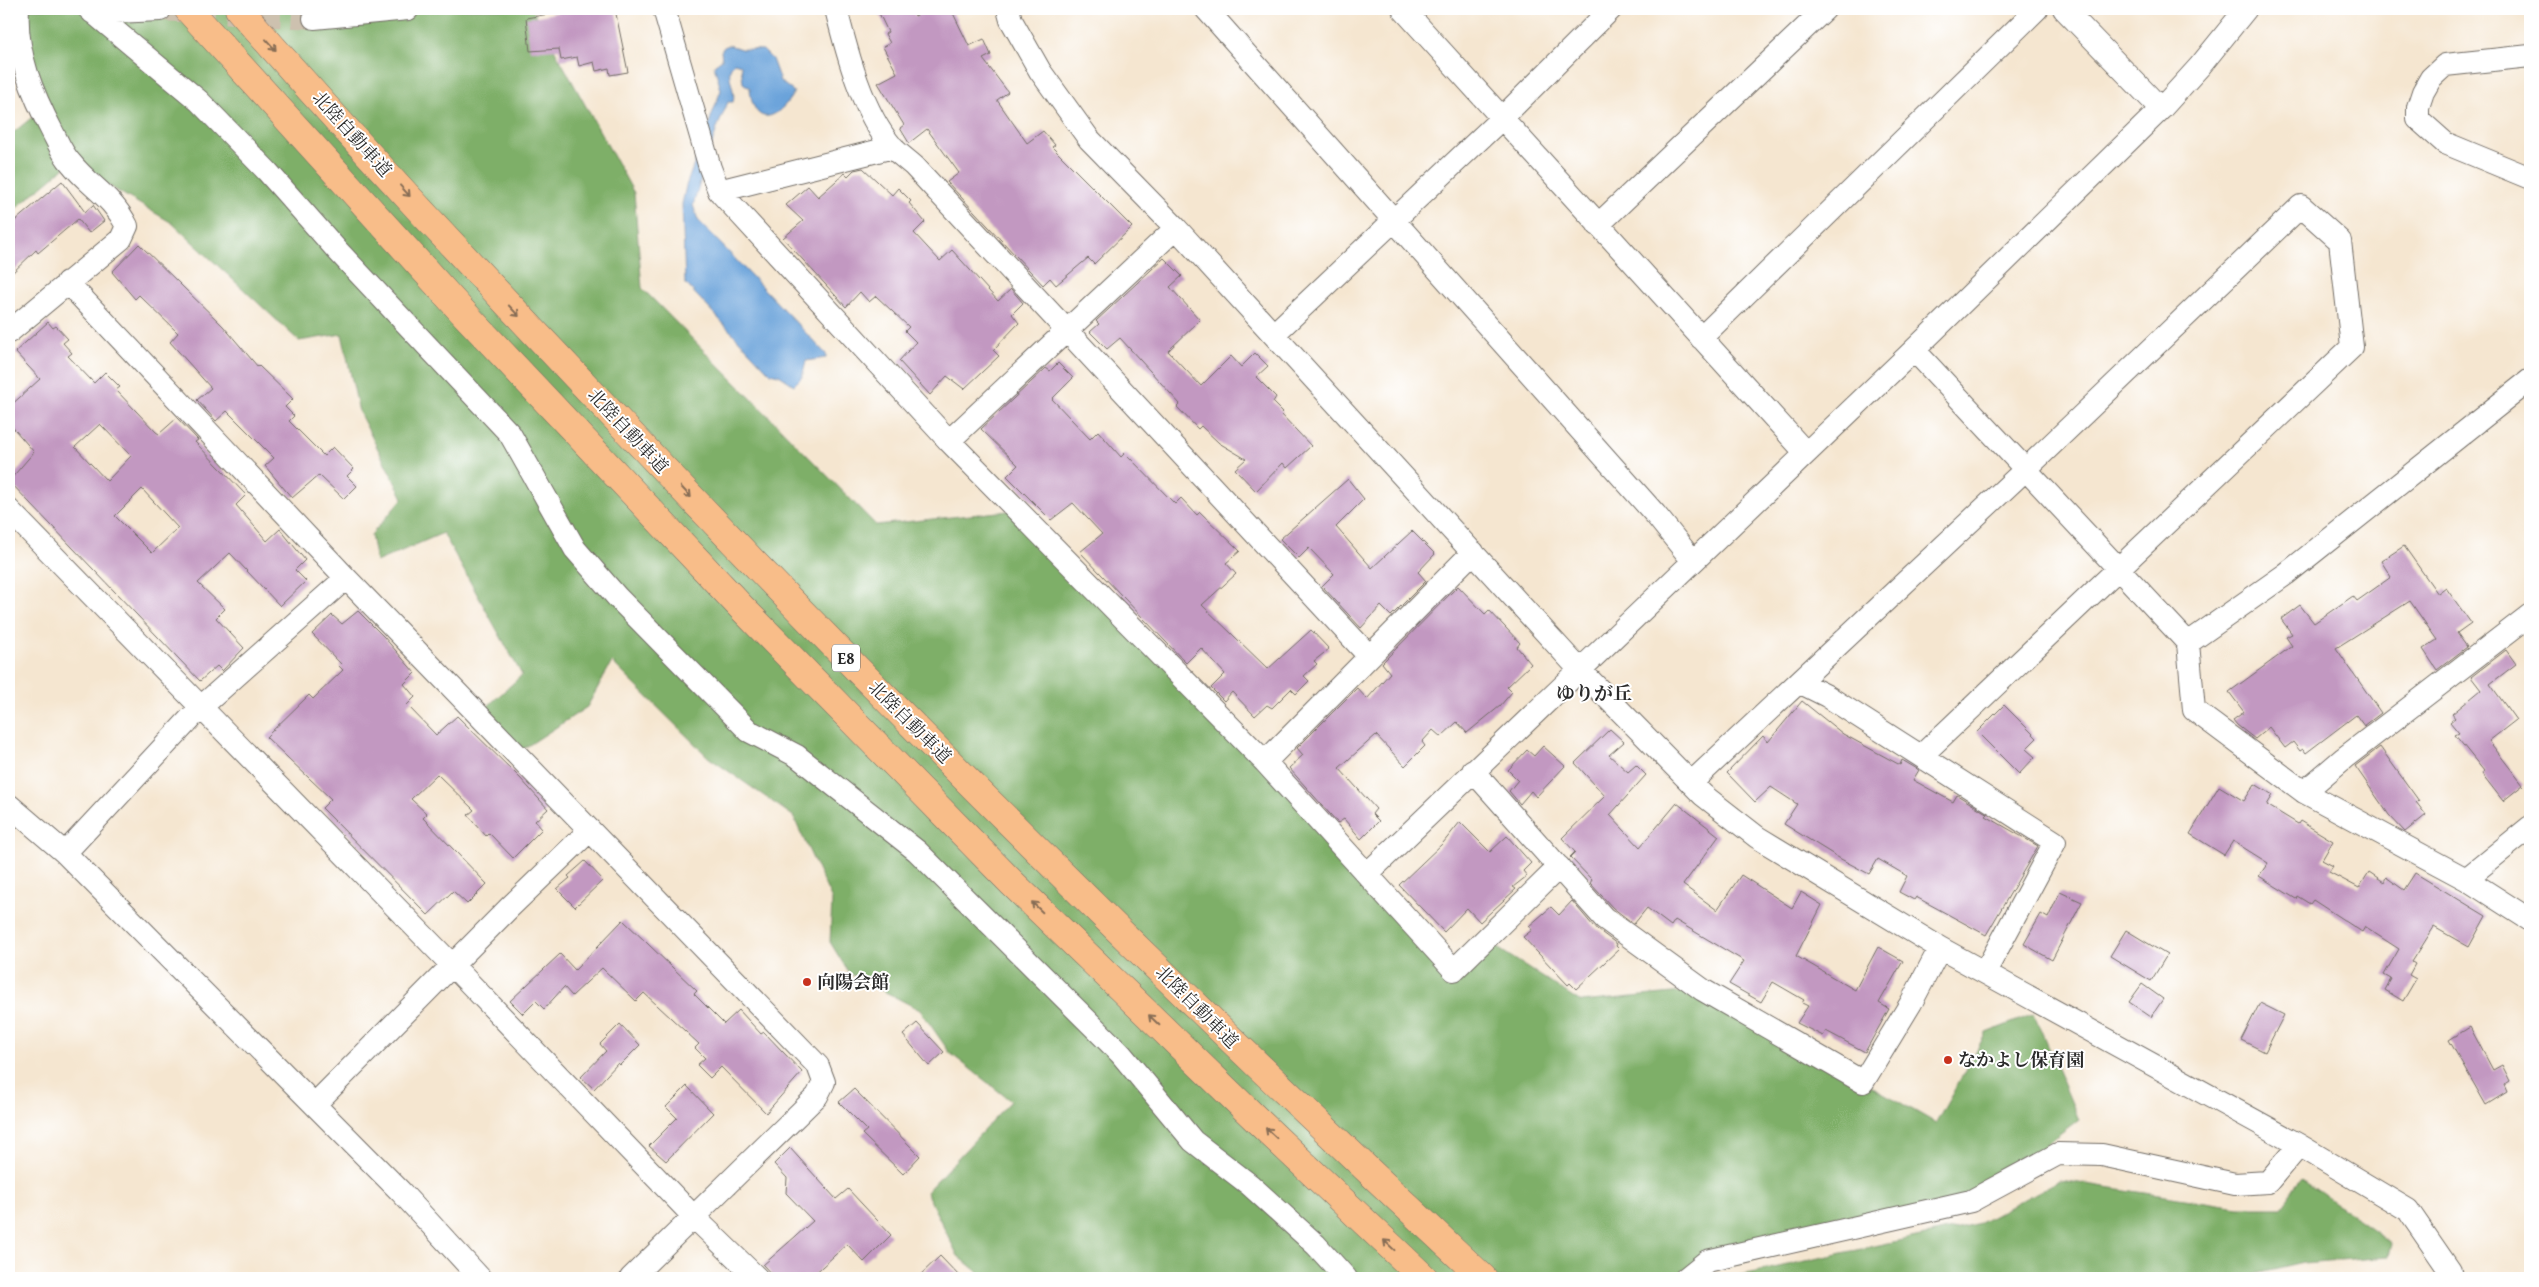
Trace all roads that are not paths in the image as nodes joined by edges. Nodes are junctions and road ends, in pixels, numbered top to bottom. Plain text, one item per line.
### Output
1 (188, 9) edge
2 (239, 9) edge
3 (408, 9) edge
4 (664, 9) edge
5 (836, 9) edge
6 (1008, 9) edge
7 (1206, 9) edge
8 (1403, 9) edge
9 (1825, 9) edge
10 (2037, 9) edge
11 (2064, 9) edge
12 (2246, 9) edge
13 (160, 10) dead end
14 (91, 11) edge
15 (1601, 12) edge
16 (18, 14) edge
17 (323, 15) tunnel mouth
18 (2530, 56) edge
19 (2161, 109) junction
20 (1502, 118) junction
21 (893, 147) junction
22 (2530, 178) edge
23 (719, 191) junction
24 (1393, 221) junction
25 (1598, 225) junction
26 (1176, 228) junction
27 (67, 282) junction
28 (1065, 330) junction
29 (9, 332) edge
30 (1274, 334) junction
31 (1701, 338) junction
32 (1914, 350) junction
33 (2530, 380) edge
34 (949, 441) junction
35 (1806, 453) junction
36 (2025, 470) junction
37 (9, 510) edge
38 (1473, 552) junction
39 (1693, 561) junction
40 (2119, 568) junction
41 (346, 578) junction
42 (2530, 615) edge
43 (2188, 643) junction
44 (1369, 656) junction
45 (1579, 669) junction
46 (1799, 682) junction
47 (200, 708) junction
48 (1921, 756) junction
49 (1265, 762) junction
50 (1473, 771) junction
51 (1692, 782) junction
52 (2304, 792) junction
53 (9, 805) edge
54 (2530, 827) edge
55 (590, 830) junction
56 (65, 853) junction
57 (1559, 868) junction
58 (1367, 874) junction
59 (2466, 879) junction
60 (2530, 920) edge
61 (1940, 948) junction
62 (453, 966) junction
63 (1985, 972) junction
64 (315, 1104) junction
65 (2299, 1145) junction
66 (694, 1218) junction
67 (480, 1278) edge
68 (631, 1278) edge
69 (757, 1278) edge
70 (1346, 1278) edge
71 (1424, 1278) edge
72 (1482, 1278) edge
73 (1686, 1278) edge
74 (2452, 1278) edge

71 -> 1 highway, E8
2 -> 72 highway, 北陸自動車道 / E8
3 - 17 street
4 - 23 street
5 - 21 street
6 - 26 street
7 - 24 street
8 - 20 street
9 - 25 street
10 - 31 street
11 - 19 street
12 - 19 street
13 - 14 street
14 - 70 street
15 - 20 street
16 - 27 street
18 - 22 street
19 - 32 street
20 - 24 street
20 - 25 street
21 - 23 street
21 - 28 street
23 - 34 street
24 - 30 street
24 - 39 street
25 - 31 street
26 - 28 street
26 - 30 street
27 - 29 street
27 - 41 street
28 - 34 street
28 - 44 street
30 - 38 street
31 - 35 street
32 - 35 street
32 - 36 street
33 - 43 street
34 - 49 street
35 - 39 street
36 - 40 street
36 - 40 street
36 - 46 street
37 - 47 street
38 - 44 street
38 - 45 street
39 - 45 street
40 - 43 street
40 - 48 street
41 - 47 street
41 - 55 street
42 - 52 street
43 - 52 street
44 - 49 street
45 - 50 street
45 - 51 street
46 - 48 street
46 - 51 street
47 - 56 street
47 - 62 street
48 - 63 street
49 - 58 street
50 - 57 street
50 - 58 street
51 - 61 street
52 - 59 street
53 - 56 street
54 - 59 street
55 - 62 street
55 - 66 street
56 - 64 street
57 - 58 street
57 - 61 street
59 - 60 street
61 - 63 street
62 - 64 street
62 - 66 street
63 - 65 street
64 - 67 street
65 - 73 street
65 - 74 street
66 - 68 street
66 - 69 street

